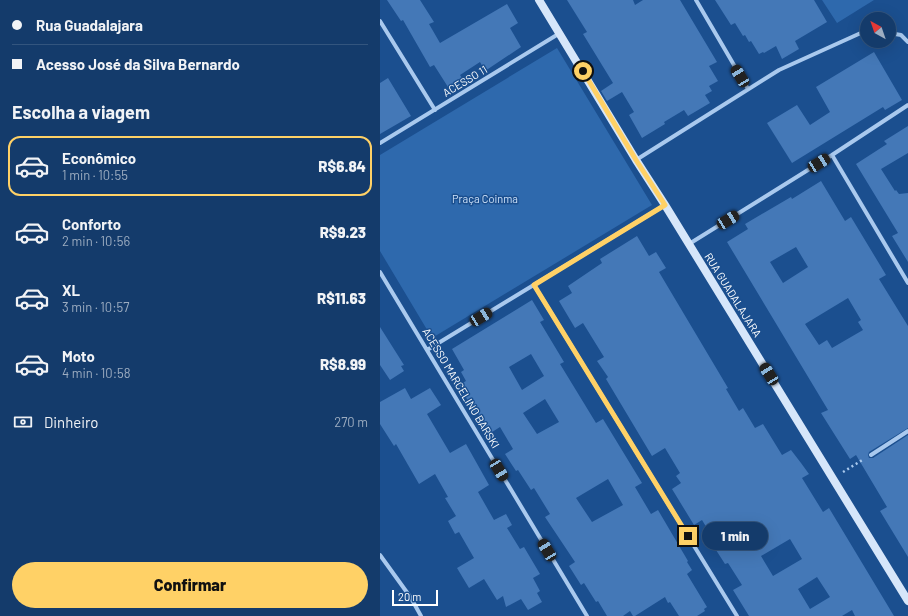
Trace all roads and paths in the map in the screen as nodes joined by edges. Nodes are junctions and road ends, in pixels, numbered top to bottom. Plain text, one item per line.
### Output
1 (540, 0) edge
2 (696, 0) edge
3 (380, 21) edge
4 (860, 33) edge
5 (560, 34) junction
6 (896, 35) edge
7 (908, 42) edge
8 (748, 89) junction
9 (908, 105) edge
10 (435, 110) junction
11 (380, 144) edge
12 (832, 155) junction
13 (636, 160) junction
14 (665, 205) junction
15 (689, 244) junction
16 (380, 272) edge
17 (908, 282) edge
18 (534, 285) junction
19 (427, 350) junction
20 (908, 432) edge
21 (871, 454) joint
22 (833, 478) junction
23 (380, 555) edge
24 (908, 601) edge
25 (421, 616) edge
26 (587, 616) edge
27 (737, 616) edge

1 - 5 main road, RUA GUADALAJARA
2 - 8 street
3 - 10 street
4 - 8 street
5 - 10 street, ACESSO 11
5 - 13 main road, RUA GUADALAJARA
6 - 7 street
8 - 13 street
9 - 12 street
10 - 11 street, ACESSO 11
12 - 15 street
12 - 17 street
13 - 14 main road, RUA GUADALAJARA
14 - 15 main road, RUA GUADALAJARA
14 - 18 street
15 - 22 main road, RUA GUADALAJARA
16 - 19 street, ACESSO MARCELINO BARSKI
18 - 19 street
18 - 27 street
19 - 26 street, ACESSO MARCELINO BARSKI
20 - 21 street
21 - 22 path
22 - 24 main road, RUA GUADALAJARA
23 - 25 street

